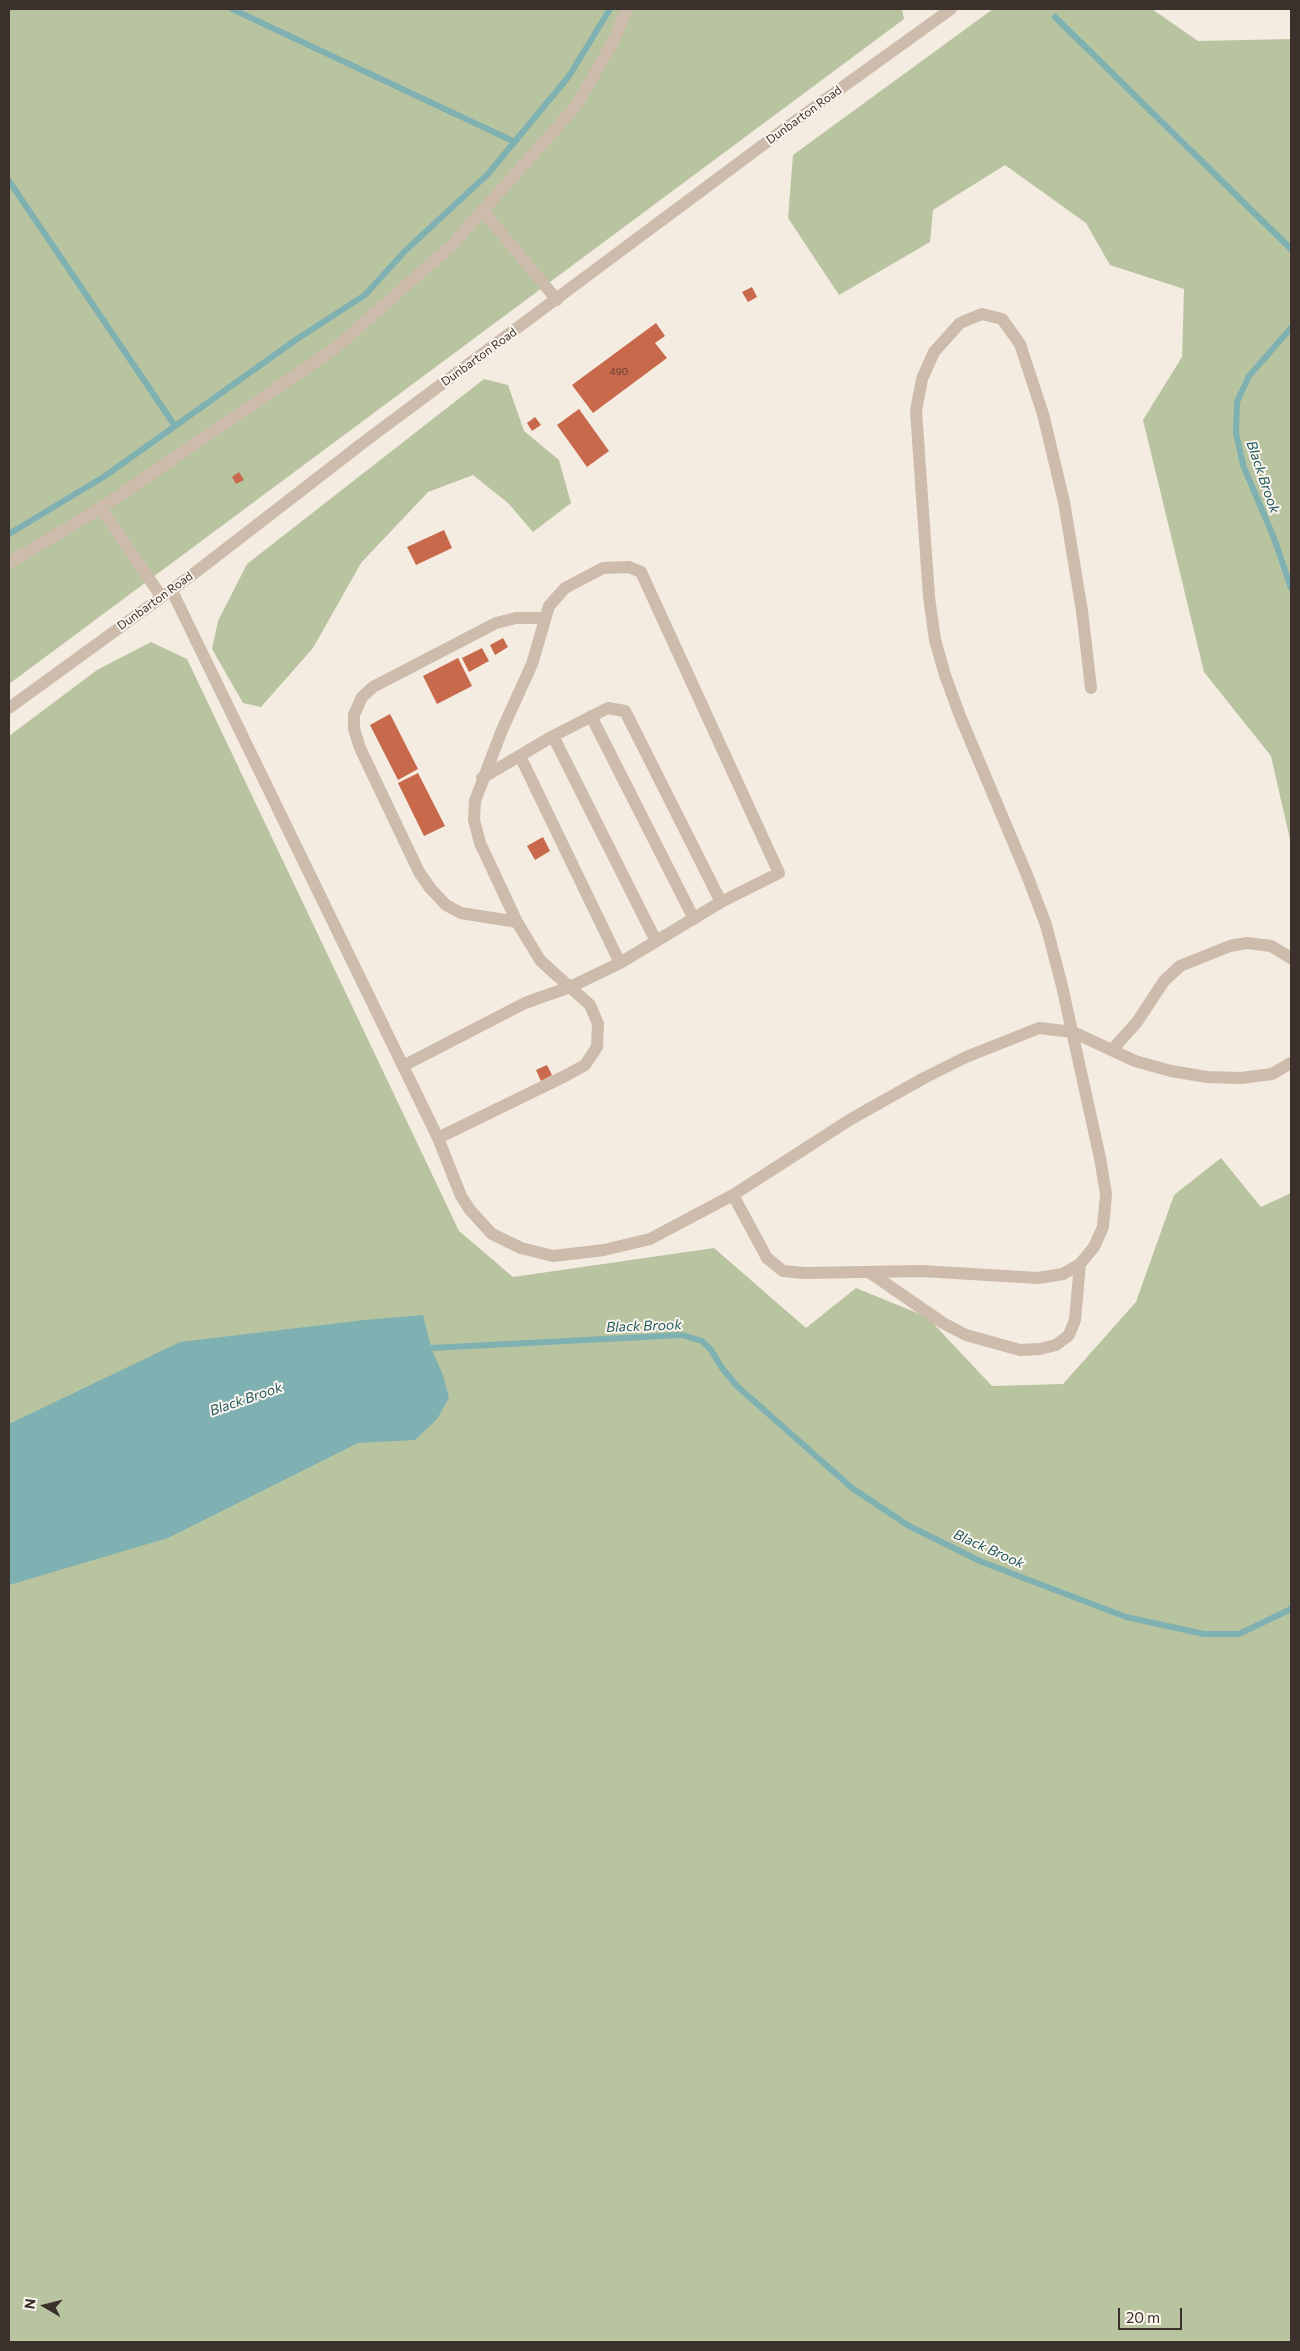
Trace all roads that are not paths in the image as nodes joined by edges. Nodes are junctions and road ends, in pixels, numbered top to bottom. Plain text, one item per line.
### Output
1 (627, 9) edge
2 (951, 9) edge
3 (483, 211) junction
4 (557, 300) junction
5 (101, 508) junction
6 (9, 563) edge
7 (166, 593) junction
8 (544, 618) junction
9 (1091, 688) dead end
10 (9, 708) edge
11 (591, 716) junction
12 (553, 736) junction
13 (520, 756) junction
14 (482, 778) junction
15 (721, 902) junction
16 (694, 919) junction
17 (517, 922) junction
18 (656, 941) junction
19 (1291, 958) edge
20 (620, 963) junction
21 (570, 987) junction
22 (1073, 1032) junction
23 (1112, 1050) junction
24 (1291, 1063) edge
25 (403, 1066) junction
26 (438, 1138) junction
27 (734, 1195) junction
28 (1080, 1264) junction
29 (869, 1272) junction

1 - 3 street
2 - 4 street, Dunbarton Road
3 - 4 street
3 - 5 street
4 - 7 street, Dunbarton Road
5 - 6 street
5 - 7 street
7 - 10 street, Dunbarton Road
7 - 25 street
8 - 14 street
8 - 15 street
8 - 17 street
9 - 22 street
11 - 12 street
11 - 15 street
11 - 16 street
12 - 13 street
12 - 18 street
13 - 14 street
13 - 20 street
14 - 17 street
15 - 16 street
16 - 18 street
17 - 21 street
18 - 20 street
19 - 23 street
20 - 21 street
21 - 25 street
21 - 26 street
22 - 23 street
22 - 27 street
22 - 28 street
23 - 24 street
25 - 26 street
26 - 27 street
27 - 29 street
28 - 29 street
28 - 29 street

